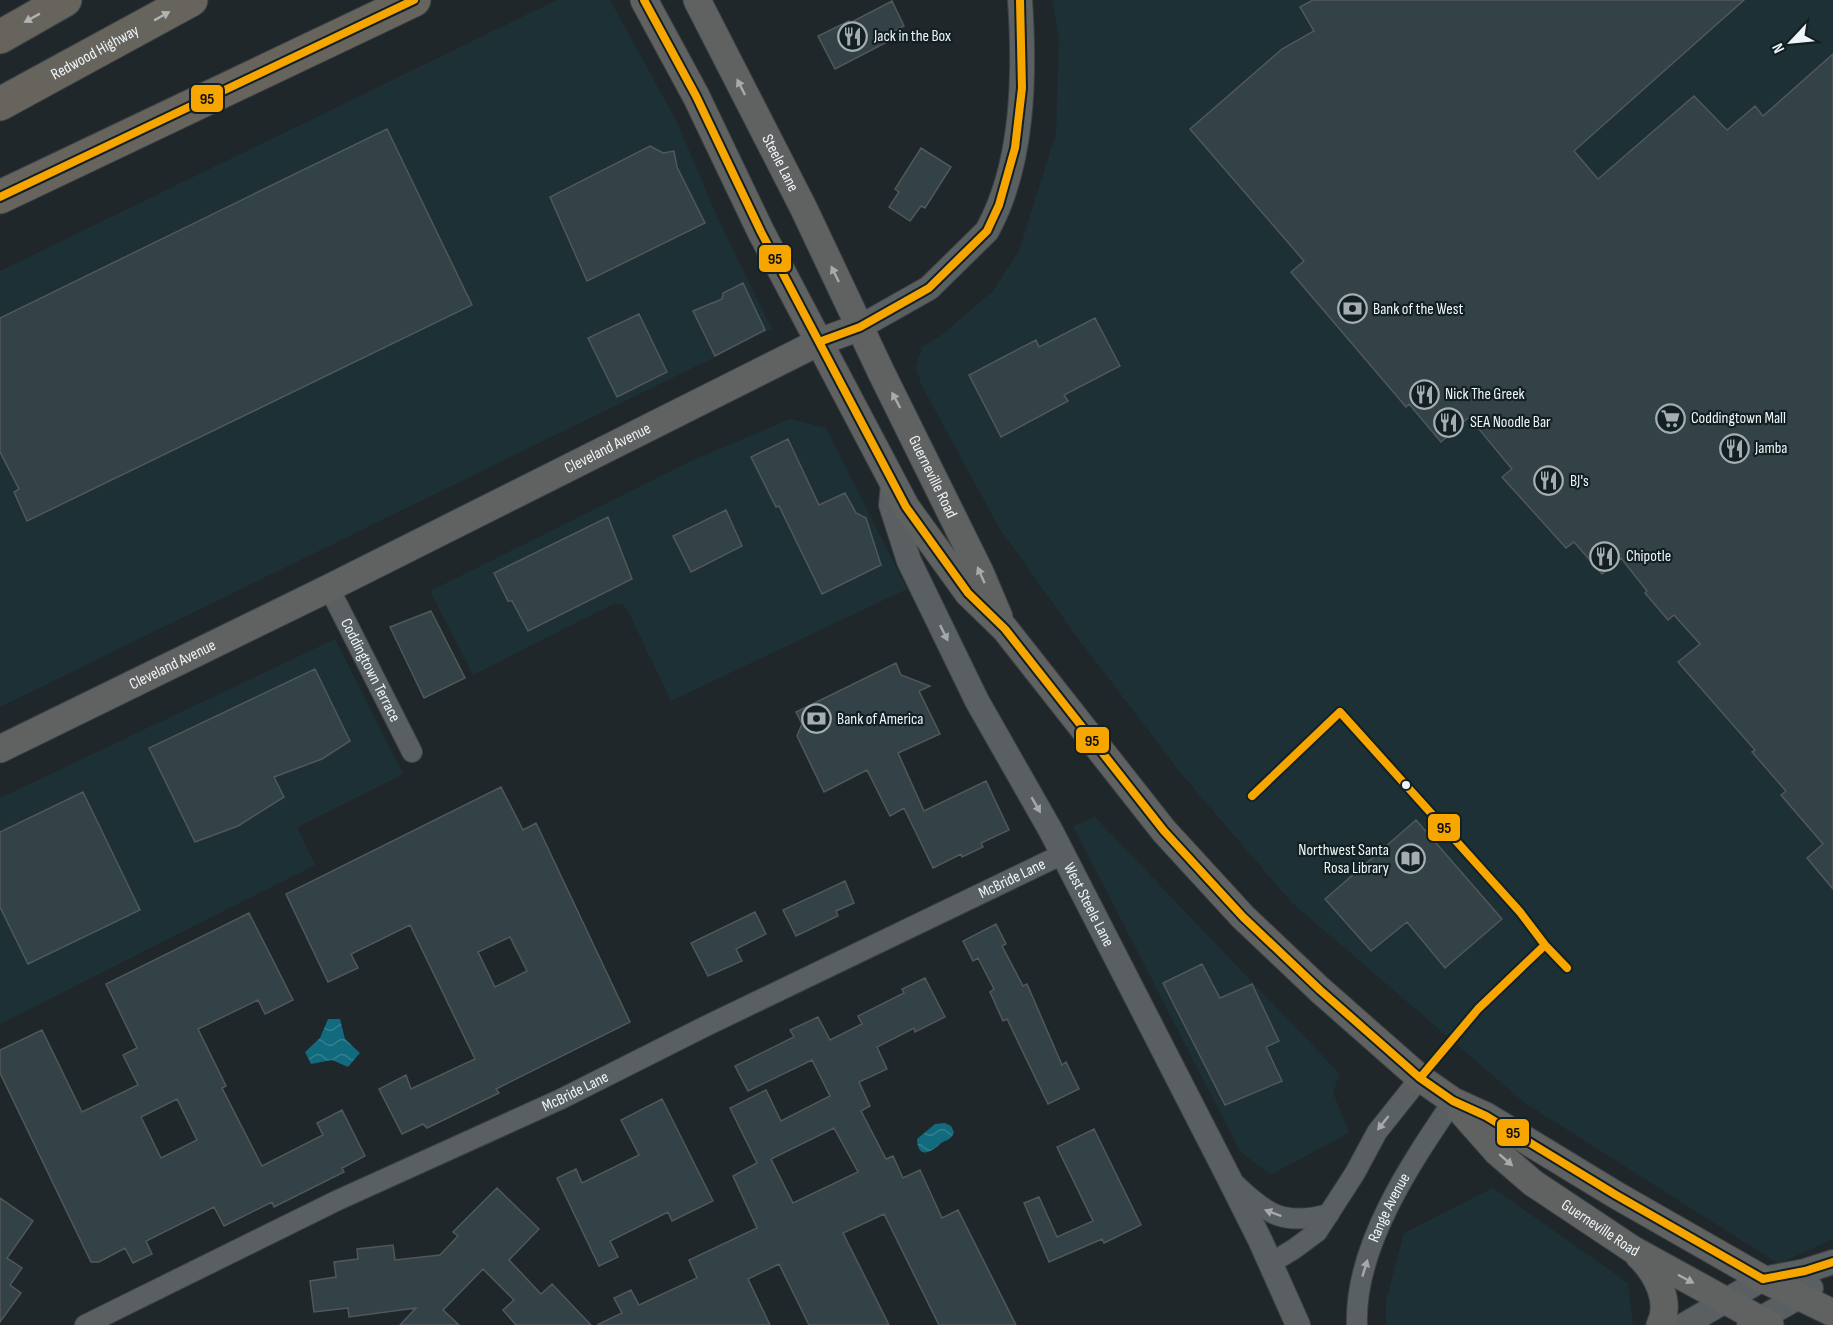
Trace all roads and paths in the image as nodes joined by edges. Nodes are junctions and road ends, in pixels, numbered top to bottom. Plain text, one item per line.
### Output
1 (65, 0) edge
2 (191, 0) edge
3 (414, 0) edge
4 (644, 0) edge
5 (697, 0) edge
6 (1020, 0) edge
7 (0, 37) edge
8 (0, 104) edge
9 (0, 197) edge
10 (860, 327) junction
11 (819, 342) junction
12 (893, 484) junction
13 (329, 588) junction
14 (1005, 629) junction
15 (0, 749) edge
16 (412, 752) dead end
17 (1063, 855) junction
18 (1420, 1078) junction
19 (1453, 1101) junction
20 (1229, 1178) junction
21 (1329, 1214) junction
22 (1632, 1249) junction
23 (1833, 1262) edge
24 (1271, 1263) junction
25 (1833, 1271) edge
26 (1763, 1279) junction
27 (1799, 1297) junction
28 (1727, 1301) junction
29 (1833, 1312) edge
30 (1759, 1323) edge
31 (85, 1325) edge
32 (1298, 1325) edge
33 (1357, 1325) edge
34 (1660, 1325) edge
35 (1684, 1325) edge

1 -> 7 highway
8 -> 2 highway, Redwood Highway
3 - 9 highway
4 - 11 main road
10 -> 5 main road, Steele Lane
6 - 10 street, Cleveland Avenue
10 - 11 main road, Cleveland Avenue
14 -> 10 main road, Guerneville Road
11 - 12 main road, Guerneville Road
11 - 13 main road, Cleveland Avenue
12 - 14 main road, Guerneville Road
12 -> 17 street, West Steele Lane
13 - 15 main road, Cleveland Avenue
13 - 16 street, Coddingtown Terrace
14 - 18 main road, Guerneville Road
17 - 20 street, West Steele Lane
17 - 31 street, McBride Lane
18 - 19 main road, Guerneville Road
18 -> 21 street
19 -> 22 main road, Guerneville Road
19 - 26 main road, Guerneville Road
33 -> 19 street, Range Avenue
21 -> 20 street
20 - 24 street, West Steele Lane
21 - 24 street
22 -> 28 main road, Guerneville Road
22 - 34 main road
23 - 26 street
24 - 32 street, West Steele Lane
25 - 27 street
26 - 27 main road, Guerneville Road
26 - 28 street
27 - 29 main road, Guerneville Road
27 - 30 street
28 - 30 main road, Guerneville Road
28 - 35 street

